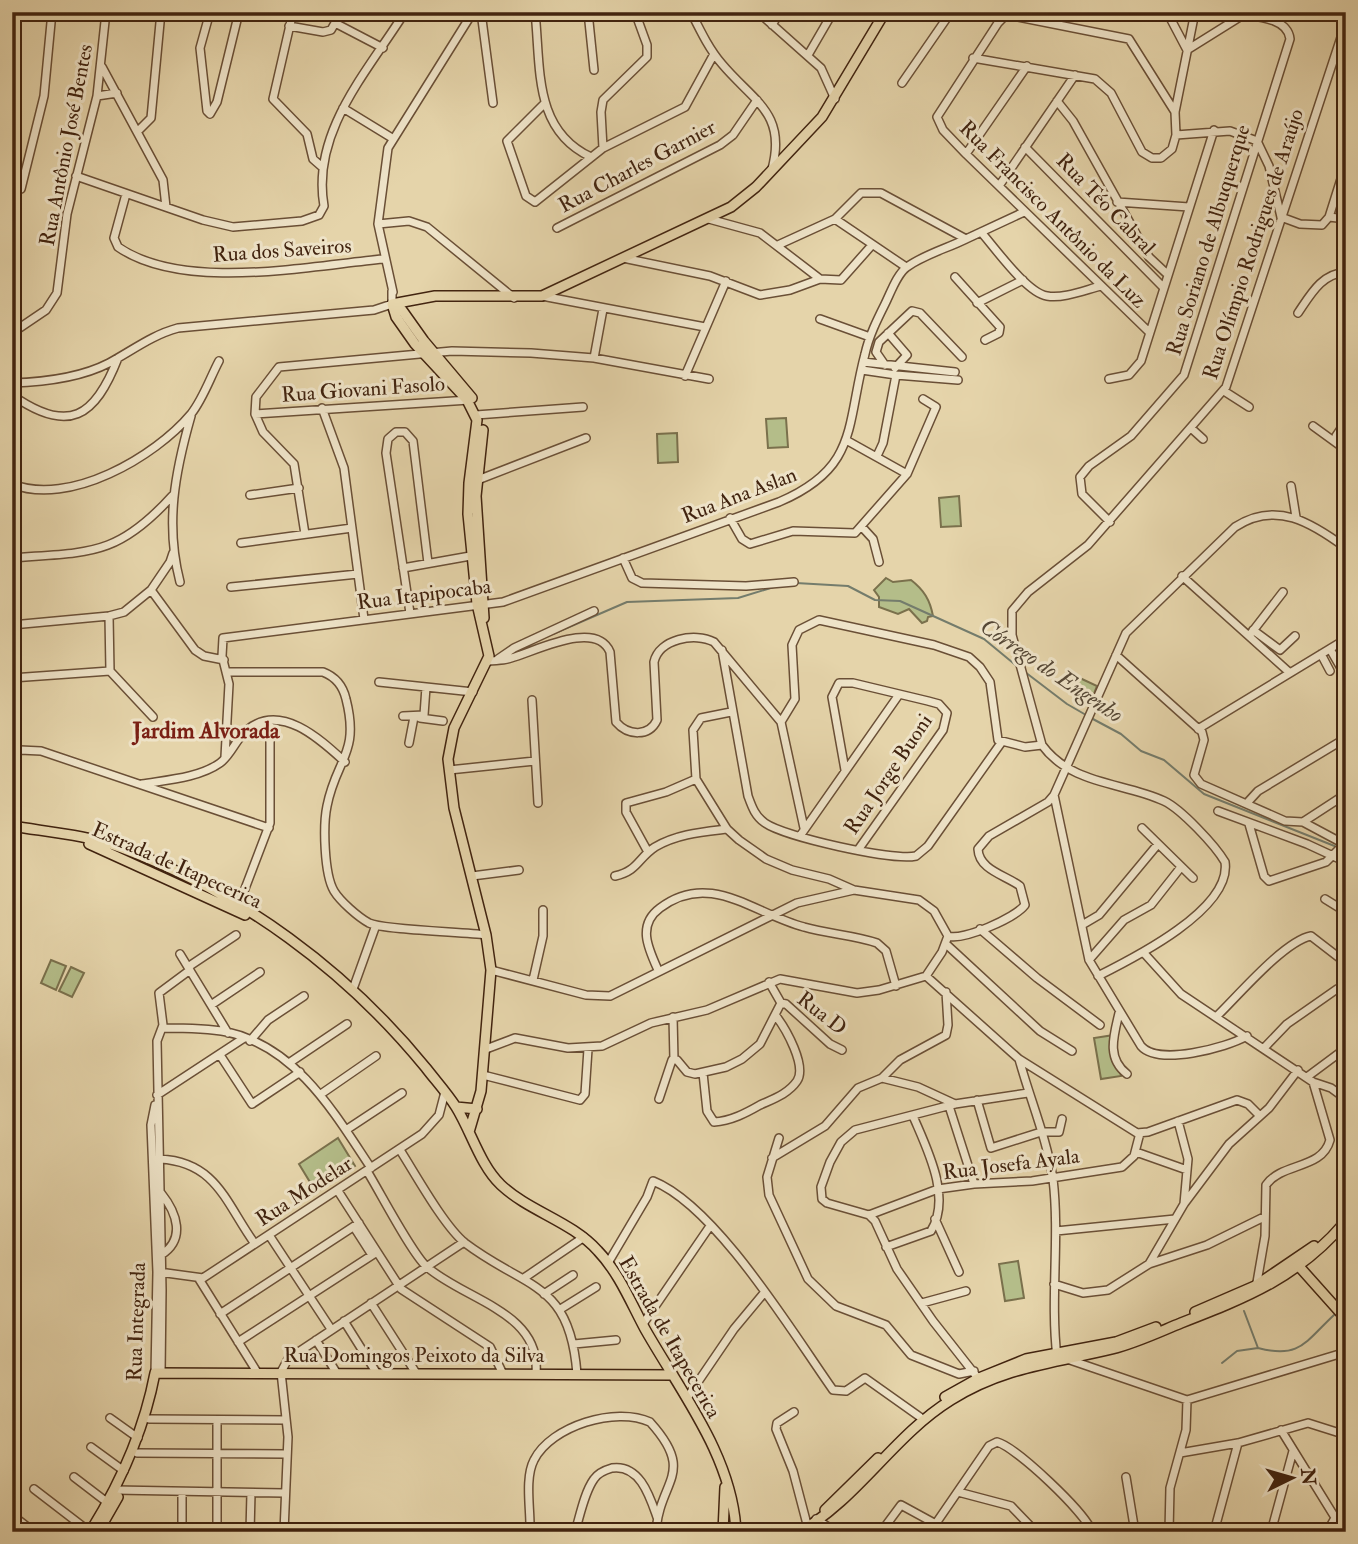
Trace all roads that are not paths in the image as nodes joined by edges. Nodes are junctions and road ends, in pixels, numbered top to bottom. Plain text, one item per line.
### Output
1 (52, 12) edge
2 (106, 12) edge
3 (161, 12) edge
4 (210, 12) edge
5 (239, 12) edge
6 (292, 12) edge
7 (338, 12) edge
8 (405, 12) edge
9 (473, 12) edge
10 (481, 12) edge
11 (534, 12) edge
12 (588, 12) edge
13 (635, 12) edge
14 (691, 12) edge
15 (758, 12) edge
16 (780, 12) edge
17 (833, 12) edge
18 (885, 12) edge
19 (951, 12) edge
20 (1167, 12) edge
21 (1195, 12) edge
22 (1346, 22) edge
23 (335, 23) junction
24 (772, 25) junction
25 (289, 26) junction
26 (383, 48) junction
27 (1187, 50) junction
28 (715, 54) junction
29 (808, 55) junction
30 (974, 58) junction
31 (102, 66) junction
32 (1027, 66) junction
33 (594, 70) dead end
34 (1076, 75) junction
35 (902, 83) dead end
36 (204, 84) junction
37 (222, 84) junction
38 (117, 93) junction
39 (97, 96) junction
40 (757, 100) junction
41 (835, 100) junction
42 (1058, 102) junction
43 (493, 103) dead end
44 (545, 103) junction
45 (343, 108) junction
46 (1175, 112) junction
47 (1214, 130) junction
48 (138, 131) junction
49 (1176, 135) junction
50 (392, 138) junction
51 (1257, 141) junction
52 (1025, 147) junction
53 (603, 148) junction
54 (966, 154) junction
55 (591, 157) junction
56 (1346, 163) edge
57 (321, 166) junction
58 (771, 170) junction
59 (76, 176) junction
60 (999, 186) junction
61 (21, 189) dead end
62 (126, 194) junction
63 (1117, 202) junction
64 (166, 207) junction
65 (1189, 207) junction
66 (1282, 208) junction
67 (1024, 212) junction
68 (1282, 217) junction
69 (1329, 217) junction
70 (709, 219) junction
71 (835, 219) junction
72 (1346, 219) edge
73 (378, 224) junction
74 (557, 228) dead end
75 (1133, 229) junction
76 (981, 232) junction
77 (966, 239) junction
78 (1118, 240) junction
79 (778, 245) junction
80 (872, 245) junction
81 (623, 258) junction
82 (383, 259) junction
83 (906, 267) junction
84 (1166, 273) junction
85 (1344, 273) edge
86 (956, 277) dead end
87 (820, 279) junction
88 (1023, 279) junction
89 (726, 281) junction
90 (1101, 286) junction
91 (1162, 286) junction
92 (542, 296) junction
93 (514, 298) junction
94 (395, 303) junction
95 (977, 303) junction
96 (603, 309) junction
97 (1297, 313) dead end
98 (820, 319) dead end
99 (705, 327) junction
100 (1148, 331) junction
101 (12, 333) edge
102 (888, 333) junction
103 (870, 337) junction
104 (985, 340) dead end
105 (430, 355) junction
106 (118, 357) junction
107 (962, 357) dead end
108 (594, 358) junction
109 (219, 361) dead end
110 (863, 363) junction
111 (885, 365) junction
112 (895, 371) junction
113 (955, 372) dead end
114 (685, 376) junction
115 (709, 379) dead end
116 (1109, 379) dead end
117 (958, 380) dead end
118 (12, 383) edge
119 (1224, 391) junction
120 (12, 395) edge
121 (923, 399) dead end
122 (470, 400) junction
123 (583, 407) dead end
124 (1249, 407) dead end
125 (322, 408) junction
126 (192, 412) junction
127 (254, 414) junction
128 (479, 414) junction
129 (1346, 421) edge
130 (1314, 426) dead end
131 (1192, 429) junction
132 (586, 438) dead end
133 (1203, 439) dead end
134 (846, 440) junction
135 (1345, 449) edge
136 (877, 456) junction
137 (907, 474) junction
138 (472, 482) junction
139 (12, 484) edge
140 (1291, 486) dead end
141 (299, 488) junction
142 (250, 495) dead end
143 (172, 496) junction
144 (1296, 517) junction
145 (730, 518) junction
146 (1110, 522) junction
147 (862, 527) junction
148 (352, 528) junction
149 (306, 534) junction
150 (241, 543) dead end
151 (1346, 548) edge
152 (173, 553) junction
153 (476, 555) junction
154 (12, 558) edge
155 (623, 558) junction
156 (879, 562) dead end
157 (428, 563) junction
158 (403, 568) junction
159 (358, 574) junction
160 (1182, 576) junction
161 (180, 582) dead end
162 (794, 582) dead end
163 (231, 587) dead end
164 (151, 590) junction
165 (1283, 592) dead end
166 (480, 603) junction
167 (594, 611) dead end
168 (410, 613) junction
169 (109, 617) junction
170 (364, 619) junction
171 (12, 625) edge
172 (1251, 633) junction
173 (1295, 636) dead end
174 (1345, 641) edge
175 (1329, 649) junction
176 (722, 650) junction
177 (1321, 654) junction
178 (1116, 655) junction
179 (224, 660) junction
180 (493, 661) junction
181 (1342, 668) dead end
182 (110, 671) junction
183 (1330, 671) dead end
184 (226, 672) junction
185 (1290, 673) junction
186 (12, 678) edge
187 (379, 682) dead end
188 (426, 687) junction
189 (474, 692) junction
190 (898, 696) junction
191 (532, 700) dead end
192 (731, 712) junction
193 (403, 716) dead end
194 (153, 717) dead end
195 (416, 717) junction
196 (270, 721) junction
197 (443, 721) dead end
198 (781, 722) junction
199 (1198, 729) junction
200 (1346, 738) edge
201 (409, 743) dead end
202 (1001, 743) junction
203 (1042, 745) junction
204 (841, 747) junction
205 (858, 752) junction
206 (12, 754) edge
207 (225, 757) junction
208 (535, 761) junction
209 (345, 762) junction
210 (1066, 769) junction
211 (449, 770) junction
212 (845, 770) junction
213 (695, 779) junction
214 (139, 785) junction
215 (1346, 794) edge
216 (1054, 795) junction
217 (538, 803) dead end
218 (1247, 803) junction
219 (1218, 811) dead end
220 (1303, 822) junction
221 (1250, 824) junction
222 (12, 826) edge
223 (269, 828) junction
224 (1142, 828) dead end
225 (727, 829) junction
226 (802, 832) junction
227 (1158, 844) junction
228 (1344, 844) edge
229 (858, 850) junction
230 (648, 852) junction
231 (1334, 855) junction
232 (1346, 862) edge
233 (1181, 867) junction
234 (519, 870) dead end
235 (472, 876) junction
236 (615, 876) dead end
237 (1193, 878) dead end
238 (854, 890) junction
239 (1325, 899) dead end
240 (237, 908) junction
241 (543, 910) dead end
242 (1346, 912) edge
243 (771, 916) junction
244 (376, 925) junction
245 (1082, 925) junction
246 (980, 929) junction
247 (486, 935) junction
248 (236, 936) dead end
249 (947, 940) junction
250 (1143, 951) junction
251 (180, 954) dead end
252 (1090, 960) junction
253 (1345, 961) edge
254 (189, 969) junction
255 (491, 970) junction
256 (657, 970) junction
257 (260, 972) dead end
258 (926, 976) junction
259 (1098, 976) junction
260 (533, 980) junction
261 (769, 982) junction
262 (896, 986) junction
263 (353, 989) junction
264 (1337, 989) dead end
265 (946, 992) junction
266 (304, 996) dead end
267 (781, 1003) junction
268 (211, 1005) junction
269 (1119, 1012) junction
270 (776, 1016) junction
271 (673, 1017) junction
272 (1217, 1018) junction
273 (347, 1024) dead end
274 (1100, 1025) dead end
275 (163, 1028) junction
276 (228, 1033) junction
277 (1247, 1036) junction
278 (247, 1040) junction
279 (1265, 1047) junction
280 (1346, 1048) edge
281 (486, 1049) junction
282 (588, 1049) junction
283 (842, 1051) dead end
284 (1072, 1051) dead end
285 (220, 1055) junction
286 (376, 1056) dead end
287 (1019, 1059) junction
288 (674, 1060) junction
289 (289, 1063) junction
290 (1298, 1070) junction
291 (300, 1072) junction
292 (703, 1073) junction
293 (1127, 1074) dead end
294 (483, 1075) junction
295 (882, 1078) junction
296 (1310, 1079) junction
297 (445, 1092) junction
298 (1341, 1092) edge
299 (402, 1093) dead end
300 (1028, 1093) junction
301 (321, 1094) junction
302 (157, 1098) junction
303 (1346, 1098) edge
304 (659, 1099) dead end
305 (977, 1100) junction
306 (952, 1105) junction
307 (456, 1107) junction
308 (477, 1109) junction
309 (913, 1116) junction
310 (1260, 1116) junction
311 (1062, 1119) dead end
312 (1178, 1121) junction
313 (346, 1130) junction
314 (469, 1132) junction
315 (1041, 1132) junction
316 (1140, 1133) junction
317 (779, 1138) dead end
318 (400, 1150) junction
319 (1136, 1152) junction
320 (772, 1158) junction
321 (160, 1159) junction
322 (369, 1170) junction
323 (1187, 1170) junction
324 (1052, 1177) junction
325 (974, 1184) junction
326 (938, 1189) junction
327 (338, 1191) junction
328 (160, 1192) junction
329 (1184, 1204) junction
330 (1346, 1212) edge
331 (869, 1215) junction
332 (1264, 1216) junction
333 (935, 1219) junction
334 (1175, 1219) junction
335 (1346, 1221) edge
336 (357, 1225) junction
337 (710, 1226) junction
338 (1056, 1231) junction
339 (269, 1235) junction
340 (583, 1237) junction
341 (464, 1242) junction
342 (256, 1244) junction
343 (887, 1247) junction
344 (375, 1254) junction
345 (161, 1255) junction
346 (608, 1263) junction
347 (1149, 1264) junction
348 (1297, 1264) junction
349 (425, 1266) junction
350 (290, 1269) junction
351 (159, 1272) junction
352 (959, 1272) dead end
353 (573, 1275) dead end
354 (524, 1278) junction
355 (199, 1279) junction
356 (398, 1284) junction
357 (1054, 1284) junction
358 (596, 1287) dead end
359 (1256, 1289) junction
360 (966, 1291) dead end
361 (764, 1293) junction
362 (544, 1294) junction
363 (309, 1296) junction
364 (371, 1303) junction
365 (922, 1303) junction
366 (559, 1310) junction
367 (220, 1314) junction
368 (1346, 1319) edge
369 (344, 1321) junction
370 (643, 1324) junction
371 (331, 1329) junction
372 (316, 1339) junction
373 (616, 1340) dead end
374 (238, 1342) junction
375 (574, 1344) junction
376 (1346, 1352) edge
377 (1060, 1354) junction
378 (257, 1372) junction
379 (281, 1372) junction
380 (336, 1372) junction
381 (376, 1372) junction
382 (158, 1373) junction
383 (416, 1373) junction
384 (536, 1373) junction
385 (503, 1374) junction
386 (576, 1374) junction
387 (673, 1376) junction
388 (978, 1378) junction
389 (687, 1398) junction
390 (1187, 1400) junction
391 (794, 1412) dead end
392 (920, 1417) junction
393 (110, 1418) dead end
394 (149, 1419) junction
395 (217, 1420) junction
396 (285, 1420) junction
397 (1281, 1430) junction
398 (1346, 1436) edge
399 (138, 1438) junction
400 (1238, 1443) junction
401 (91, 1447) dead end
402 (1293, 1451) junction
403 (137, 1453) junction
404 (1180, 1453) junction
405 (218, 1454) junction
406 (286, 1454) junction
407 (124, 1471) junction
408 (74, 1477) dead end
409 (1126, 1477) dead end
410 (726, 1482) junction
411 (34, 1489) dead end
412 (118, 1491) junction
413 (958, 1492) junction
414 (182, 1493) junction
415 (217, 1493) junction
416 (251, 1493) junction
417 (284, 1493) junction
418 (666, 1495) junction
419 (650, 1497) junction
420 (108, 1503) junction
421 (12, 1515) edge
422 (657, 1518) junction
423 (1335, 1518) junction
424 (817, 1520) junction
425 (934, 1523) junction
426 (805, 1528) edge
427 (1344, 1529) edge
428 (94, 1531) edge
429 (34, 1532) edge
430 (182, 1532) edge
431 (216, 1532) edge
432 (250, 1532) edge
433 (284, 1532) edge
434 (534, 1532) edge
435 (575, 1532) edge
436 (656, 1532) edge
437 (723, 1532) edge
438 (736, 1532) edge
439 (836, 1532) edge
440 (881, 1532) edge
441 (930, 1532) edge
442 (1036, 1532) edge
443 (1092, 1532) edge
444 (1135, 1532) edge
445 (1169, 1532) edge
446 (1214, 1532) edge
447 (1271, 1532) edge
448 (1327, 1532) edge

1 - 61 street
2 - 31 street, Rua Antônio José Bentes
3 - 48 street
4 - 36 street
5 - 37 street
6 - 25 street
7 - 23 street
8 - 26 street
9 - 50 street
10 - 43 street
11 - 44 street
12 - 33 street
13 - 53 street
14 - 28 street
15 - 24 street
16 - 24 street
17 - 29 street
18 - 41 main road
19 - 35 street
20 - 27 street
21 - 27 street
22 - 66 street, Rua Olímpio Rodrigues de Araújo
23 - 25 street
23 - 26 street
24 - 29 street
25 - 57 street
26 - 45 street
27 - 46 street
27 - 51 street, Rua Soriano de Albuquerque
28 - 40 street
28 - 53 street
29 - 41 street
30 - 32 street
30 - 46 street, Rua Francisco Antônio da Luz
30 - 54 street, Rua Francisco Antônio da Luz
31 - 38 street
31 - 39 street, Rua Antônio José Bentes
32 - 34 street
32 - 54 street
34 - 42 street
34 - 49 street
36 - 37 street
36 - 37 street
38 - 39 street
38 - 48 street
39 - 59 street, Rua Antônio José Bentes
40 - 58 street
40 - 74 street, Rua Charles Garnier
41 - 58 main road
42 - 52 street
42 - 63 street
44 - 55 street
44 - 55 street
45 - 50 street
45 - 57 street
46 - 49 street
47 - 49 street
47 - 51 street
47 - 65 street
48 - 64 street
50 - 73 street
51 - 66 street
51 - 146 street, Rua Soriano de Albuquerque
52 - 60 street
52 - 78 street, Rua Téo Cabral
53 - 55 street
54 - 60 street, Rua Francisco Antônio da Luz
56 - 69 street
57 - 64 street
58 - 70 main road
59 - 62 street
59 - 101 street, Rua Antônio José Bentes
60 - 67 street, Rua Francisco Antônio da Luz
62 - 64 street
62 - 82 street, Rua dos Saveiros
63 - 65 street
63 - 75 street
65 - 84 street
66 - 68 street, Rua Olímpio Rodrigues de Araújo
67 - 76 street
67 - 90 street, Rua Francisco Antônio da Luz
68 - 69 street
68 - 119 street, Rua Olímpio Rodrigues de Araújo
69 - 72 street
70 - 79 street
70 - 81 main road
71 - 77 street
71 - 79 street
71 - 80 street
73 - 82 street
73 - 93 street
75 - 78 street
75 - 84 street
76 - 77 street
76 - 88 street
77 - 83 street
78 - 91 street, Rua Téo Cabral
79 - 87 street
80 - 83 street
80 - 87 street
81 - 89 street
81 - 92 main road
82 - 94 street
83 - 103 street, Rua Ana Aslan
84 - 91 street
85 - 97 street
86 - 95 street
87 - 89 street
88 - 90 street
88 - 95 street
89 - 99 street
90 - 100 street, Rua Francisco Antônio da Luz
91 - 100 street
92 - 93 main road
92 - 96 street
93 - 94 main road
94 - 105 main road
94 - 106 street
95 - 104 street
96 - 99 street
96 - 108 street
98 - 103 street
99 - 114 street
100 - 116 street
102 - 107 street
102 - 111 street
102 - 112 street
103 - 110 street, Rua Ana Aslan
105 - 108 street
105 - 122 main road
105 - 127 street
106 - 118 street
106 - 120 street
108 - 114 street
109 - 126 street
110 - 111 street
110 - 112 street
110 - 134 street, Rua Ana Aslan
111 - 112 street
112 - 113 street
112 - 117 street
112 - 136 street
114 - 115 street
119 - 124 street
119 - 131 street, Rua Olímpio Rodrigues de Araújo
121 - 137 street
122 - 125 street, Rua Giovani Fasolo
122 - 128 main road
123 - 128 street
125 - 127 street, Rua Giovani Fasolo
125 - 148 street
126 - 139 street
126 - 143 street
127 - 141 street
128 - 138 main road
129 - 135 street
130 - 135 street
131 - 133 street
131 - 146 street, Rua Olímpio Rodrigues de Araújo
132 - 138 street
134 - 136 street
134 - 145 street, Rua Ana Aslan
136 - 137 street
137 - 147 street
138 - 153 main road
140 - 144 street
141 - 142 street
141 - 149 street
143 - 152 street
143 - 154 street
144 - 151 street
144 - 160 street
145 - 147 street
145 - 155 street, Rua Ana Aslan
146 - 203 street, Rua Olímpio Rodrigues de Araújo
147 - 156 street
148 - 149 street
148 - 159 street
149 - 150 street
152 - 161 street
152 - 164 street
153 - 157 street
153 - 166 main road
155 - 162 street
155 - 166 street, Rua Itapipocaba
157 - 158 street
157 - 158 street
158 - 168 street
159 - 163 street
159 - 170 street
160 - 172 street
160 - 178 street
164 - 169 street
164 - 179 street
165 - 172 street
166 - 168 street, Rua Itapipocaba
166 - 180 main road
167 - 180 street
168 - 170 street, Rua Itapipocaba
169 - 171 street
169 - 182 street
170 - 179 street, Rua Itapipocaba
172 - 173 street
172 - 185 street
174 - 175 street
175 - 177 street
175 - 181 street
176 - 180 street
176 - 192 street
176 - 198 street
177 - 183 street
177 - 185 street
178 - 199 street
178 - 210 street
179 - 184 street
180 - 189 main road
182 - 186 street
182 - 194 street
184 - 207 street
184 - 209 street
185 - 199 street
187 - 188 street
188 - 189 street
188 - 195 street
189 - 211 main road
190 - 204 street, Rua Jorge Buoni
190 - 205 street
190 - 229 street, Rua Jorge Buoni
191 - 208 street
192 - 213 street
192 - 226 street
193 - 195 street
195 - 197 street
195 - 201 street
196 - 207 street
196 - 209 street
196 - 223 street
198 - 202 street
198 - 226 street
199 - 218 street
200 - 218 street
202 - 203 street
202 - 229 street
203 - 210 street
204 - 205 street
204 - 212 street, Rua Jorge Buoni
205 - 212 street
206 - 214 street
207 - 214 street
208 - 211 street
208 - 217 street
209 - 244 street
210 - 216 street
210 - 250 street
211 - 235 main road
212 - 226 street
213 - 225 street
213 - 230 street
214 - 223 street
215 - 220 street
216 - 245 street
216 - 246 street
218 - 220 street
219 - 221 street
220 - 228 street
221 - 231 street
221 - 231 street
222 - 240 main road, Estrada de Itapecerica
223 - 240 street
224 - 227 street
225 - 230 street
225 - 238 street
226 - 229 street
227 - 233 street
227 - 245 street
228 - 231 street
230 - 236 street
231 - 232 street
233 - 237 street
233 - 252 street
234 - 235 street
235 - 247 main road
238 - 243 street
238 - 249 street
239 - 242 street
240 - 263 main road, Estrada de Itapecerica
241 - 260 street
243 - 256 street
243 - 256 street
243 - 262 street
244 - 247 street
244 - 263 street
245 - 252 street
246 - 249 street
246 - 274 street
247 - 255 main road
248 - 254 street
249 - 258 street
249 - 284 street
250 - 259 street
250 - 272 street
251 - 254 street
252 - 259 street
253 - 272 street
254 - 268 street
254 - 275 street, Rua Integrada
255 - 260 street
255 - 281 main road
256 - 260 street
257 - 268 street
258 - 262 street
258 - 265 street
259 - 269 street
261 - 262 street
261 - 267 street
261 - 271 street
263 - 297 main road, Estrada de Itapecerica
264 - 279 street
265 - 287 street
265 - 295 street
266 - 278 street
267 - 270 street
267 - 283 street, Rua D
268 - 276 street
269 - 277 street
269 - 293 street
270 - 292 street
270 - 292 street
271 - 282 street
271 - 288 street
272 - 277 street
273 - 289 street
275 - 276 street
275 - 302 street, Rua Integrada
276 - 278 street
277 - 279 street
278 - 285 street
278 - 289 street
279 - 290 street
280 - 296 street
281 - 282 street
281 - 294 main road
282 - 294 street
285 - 291 street
285 - 302 street
286 - 301 street
287 - 300 street
287 - 316 street
288 - 292 street
288 - 304 street
289 - 291 street
290 - 296 street
290 - 310 street
291 - 301 street
294 - 308 main road
295 - 306 street
295 - 320 street
296 - 298 street
296 - 332 street
297 - 307 main road, Estrada de Itapecerica
297 - 318 street, Rua Modelar
298 - 303 street
299 - 313 street
300 - 305 street
300 - 315 street
301 - 313 street
302 - 321 street, Rua Integrada
302 - 351 street, Rua Integrada
305 - 306 street
305 - 315 street
306 - 309 street
306 - 325 street
307 - 308 main road
307 - 314 main road, Estrada de Itapecerica
308 - 314 main road
309 - 326 street
309 - 331 street
310 - 312 street
310 - 329 street
311 - 315 street
312 - 316 street
312 - 323 street
313 - 322 street
314 - 340 main road, Estrada de Itapecerica
315 - 324 street
316 - 319 street
317 - 320 street
318 - 322 street, Rua Modelar
318 - 341 street
319 - 323 street
319 - 324 street, Rua Josefa Ayala
320 - 388 street
321 - 328 street, Rua Integrada
321 - 342 street
322 - 327 street, Rua Modelar
322 - 349 street
323 - 329 street
324 - 325 street, Rua Josefa Ayala
324 - 338 street
325 - 326 street, Rua Josefa Ayala
326 - 331 street, Rua Josefa Ayala
326 - 333 street
327 - 336 street
327 - 339 street, Rua Modelar
328 - 345 street, Rua Integrada
328 - 345 street
329 - 334 street
330 - 348 main road
331 - 343 street
332 - 347 street
332 - 359 street
333 - 343 street
333 - 352 street
334 - 338 street
334 - 347 street
335 - 348 main road
336 - 344 street
336 - 350 street
337 - 346 street
337 - 361 street
337 - 370 street
338 - 357 street
339 - 342 street, Rua Modelar
339 - 350 street
340 - 346 main road, Estrada de Itapecerica
340 - 354 street
341 - 349 street
341 - 354 street
342 - 355 street, Rua Modelar
343 - 365 street
344 - 356 street
344 - 363 street
345 - 351 street, Rua Integrada
346 - 370 main road, Estrada de Itapecerica
347 - 357 street
348 - 359 main road
348 - 368 main road
349 - 356 street
349 - 384 street
350 - 363 street
350 - 367 street
351 - 355 street
351 - 382 street, Rua Integrada
353 - 362 street
354 - 362 street
355 - 367 street
356 - 364 street
356 - 385 street
357 - 377 street
358 - 366 street
359 - 377 main road
360 - 365 street
361 - 389 street
361 - 392 street
362 - 366 street
363 - 371 street
363 - 374 street
364 - 369 street
364 - 383 street
365 - 388 street
366 - 375 street
367 - 374 street
369 - 371 street
369 - 381 street
370 - 387 main road, Estrada de Itapecerica
371 - 372 street
372 - 379 street
372 - 380 street
373 - 375 street
374 - 378 street
375 - 386 street
376 - 390 street
377 - 388 main road
377 - 390 street
378 - 379 main road, Rua Domingos Peixoto da Silva
378 - 382 main road, Rua Domingos Peixoto da Silva
379 - 380 main road, Rua Domingos Peixoto da Silva
379 - 396 street
380 - 381 main road, Rua Domingos Peixoto da Silva
381 - 383 main road, Rua Domingos Peixoto da Silva
382 - 394 main road, Rua Integrada
382 - 399 main road, Rua Integrada
383 - 385 main road, Rua Domingos Peixoto da Silva
384 - 385 main road, Rua Domingos Peixoto da Silva
384 - 386 main road, Rua Domingos Peixoto da Silva
386 - 387 main road, Rua Domingos Peixoto da Silva
387 - 389 main road, Estrada de Itapecerica
388 - 392 main road
388 - 424 main road
389 - 410 main road, Estrada de Itapecerica
390 - 404 street
391 - 426 street
392 - 424 main road
393 - 399 street
394 - 395 street
394 - 403 main road, Rua Integrada
395 - 396 street
395 - 405 street
396 - 406 street
397 - 398 street
397 - 400 street
397 - 402 street
399 - 407 main road, Rua Integrada
400 - 404 street
400 - 446 street
401 - 407 street
402 - 423 street
402 - 447 street
403 - 405 street
403 - 412 main road, Rua Integrada
404 - 445 street
405 - 406 street
405 - 415 street
406 - 417 street
407 - 412 main road, Rua Integrada
408 - 420 street
409 - 444 street
410 - 437 main road
410 - 438 main road, Estrada de Itapecerica
411 - 428 street
412 - 414 street
412 - 420 main road, Rua Integrada
412 - 428 main road, Rua Integrada
413 - 425 street
413 - 442 street
413 - 443 street
414 - 415 street
414 - 430 street
415 - 416 street
415 - 431 street
416 - 417 street
416 - 432 street
417 - 433 street
418 - 419 street
418 - 422 street
418 - 434 street
419 - 422 street
419 - 435 street
420 - 428 main road, Rua Integrada
421 - 429 street
422 - 436 street
423 - 427 street
423 - 448 street
424 - 426 main road
424 - 439 street
425 - 440 street
425 - 441 street
428 - 430 street

